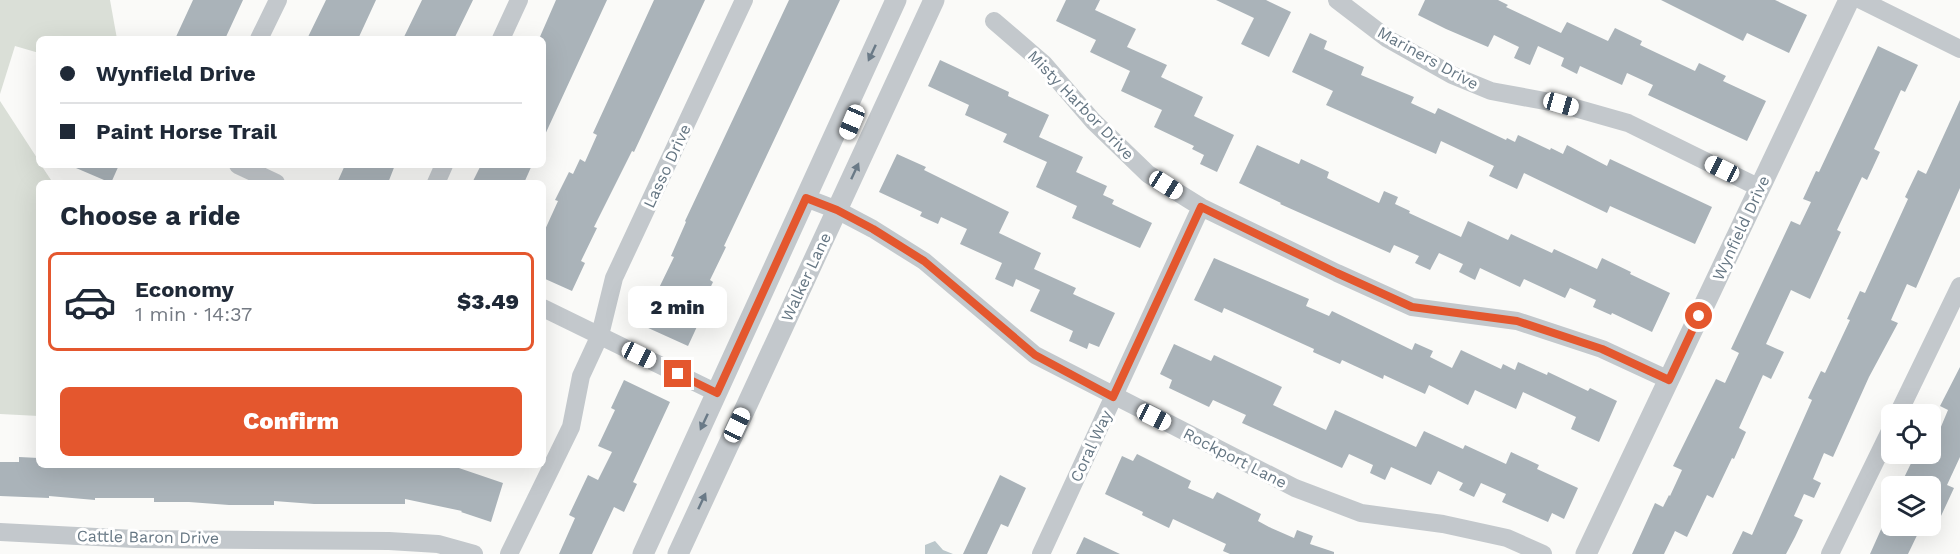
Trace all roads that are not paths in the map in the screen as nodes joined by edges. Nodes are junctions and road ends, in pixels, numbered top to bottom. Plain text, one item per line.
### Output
1 (278, 0) edge
2 (519, 0) edge
3 (744, 0) edge
4 (896, 0) edge
5 (934, 0) edge
6 (1337, 0) edge
7 (1849, 0) edge
8 (1861, 0) edge
9 (994, 21) dead end
10 (260, 36) edge
11 (502, 36) edge
12 (1960, 49) edge
13 (244, 168) edge
14 (270, 180) edge
15 (1760, 188) junction
16 (820, 203) junction
17 (1201, 207) junction
18 (1960, 285) edge
19 (546, 309) edge
20 (600, 335) junction
21 (1669, 380) junction
22 (717, 393) junction
23 (1113, 397) junction
24 (1903, 404) edge
25 (1881, 450) edge
26 (0, 532) edge
27 (135, 546) edge
28 (338, 547) edge
29 (474, 554) edge
30 (509, 554) edge
31 (644, 554) edge
32 (678, 554) edge
33 (1041, 554) edge
34 (1543, 554) edge
35 (1586, 554) edge
36 (1830, 554) edge

1 - 10 street
2 - 11 street
3 - 20 street, Lasso Drive
4 -> 16 street, Walker Lane
16 -> 5 street, Walker Lane
6 - 15 street, Mariners Drive
7 - 15 street, Wynfield Drive
8 - 12 street
9 - 17 street, Misty Harbor Drive
13 - 14 street
15 - 21 street, Wynfield Drive
16 - 22 street, Walker Lane
16 - 23 street, Rockport Lane
32 -> 16 street, Walker Lane
17 - 21 street, Misty Harbor Drive
17 - 23 street, Coral Way
18 - 24 street
19 - 20 street
20 - 22 street
20 - 30 street, Lasso Drive
21 - 35 street, Wynfield Drive
22 -> 31 street, Walker Lane
23 - 33 street, Coral Way
23 - 34 street, Rockport Lane
25 - 36 street
26 - 27 street, Cattle Baron Drive
27 - 28 street, Cattle Baron Drive
28 - 29 street, Cattle Baron Drive

